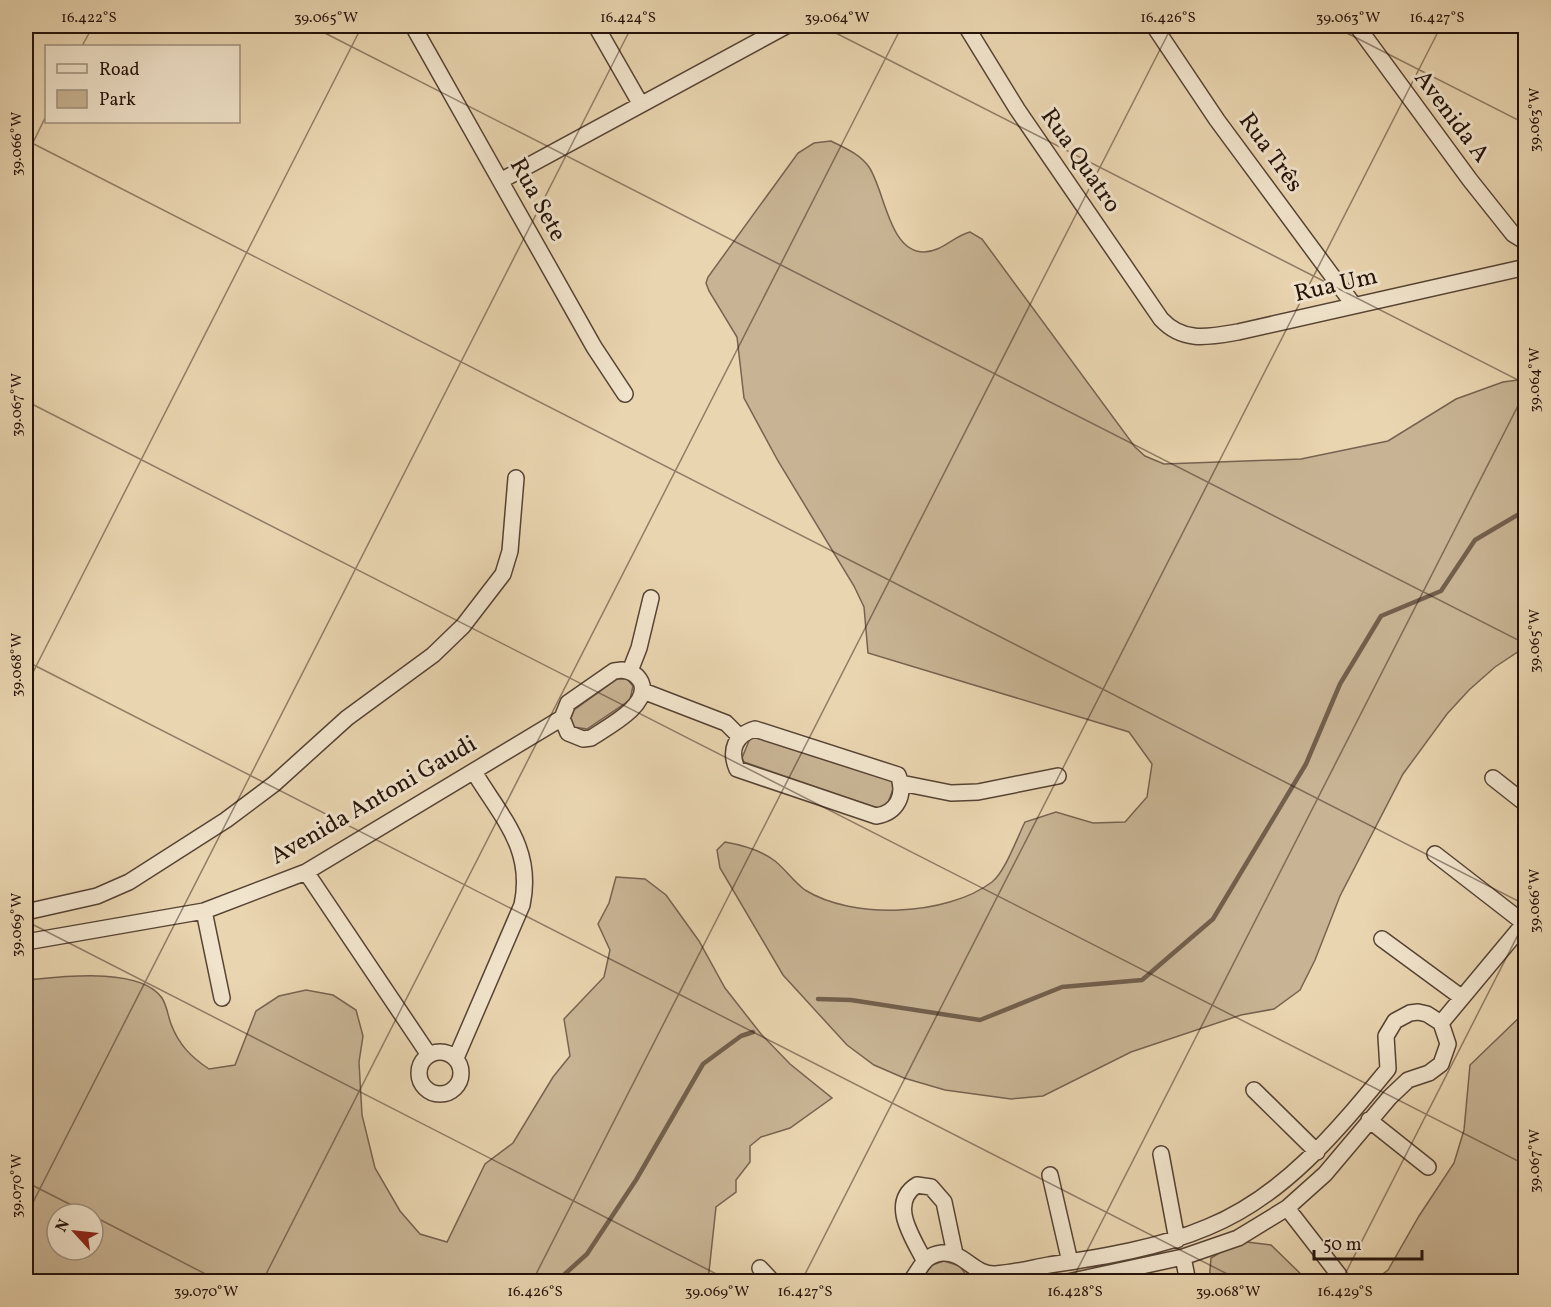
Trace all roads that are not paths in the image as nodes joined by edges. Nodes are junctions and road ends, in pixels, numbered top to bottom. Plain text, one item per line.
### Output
1 (413, 26) edge
2 (596, 26) edge
3 (786, 26) edge
4 (966, 26) edge
5 (1154, 26) edge
6 (1356, 26) edge
7 (640, 104) junction
8 (502, 180) junction
9 (1519, 238) edge
10 (1526, 266) edge
11 (1353, 304) junction
12 (1161, 319) joint
13 (625, 394) dead end
14 (516, 478) dead end
15 (651, 598) dead end
16 (630, 671) junction
17 (643, 691) junction
18 (562, 718) junction
19 (740, 737) junction
20 (474, 772) junction
21 (1058, 776) dead end
22 (1493, 778) dead end
23 (901, 783) junction
24 (1526, 804) edge
25 (1435, 854) dead end
26 (306, 872) junction
27 (204, 911) junction
28 (26, 912) edge
29 (1525, 922) edge
30 (1382, 939) dead end
31 (26, 942) edge
32 (222, 998) dead end
33 (1461, 998) junction
34 (1441, 1023) junction
35 (429, 1055) junction
36 (456, 1058) junction
37 (1254, 1090) dead end
38 (1370, 1120) junction
39 (1317, 1152) junction
40 (1161, 1154) dead end
41 (1428, 1167) dead end
42 (1050, 1175) dead end
43 (1287, 1208) junction
44 (1177, 1240) junction
45 (955, 1254) junction
46 (1183, 1257) junction
47 (924, 1260) junction
48 (1070, 1262) junction
49 (760, 1268) dead end
50 (1339, 1275) dead end
51 (773, 1281) edge
52 (910, 1281) edge
53 (1069, 1281) edge
54 (1188, 1281) edge

1 - 8 street, Rua Sete
2 - 7 street
3 - 7 street
4 - 12 street, Rua Quatro
5 - 11 street, Rua Três
6 - 9 street, Avenida A
7 - 8 street
8 - 13 street, Rua Sete
9 - 10 street, Avenida A
10 - 11 street, Rua Um
11 - 12 street, Rua Um
14 - 28 street
15 - 16 street
16 - 17 street
16 - 18 street
17 - 18 street
17 - 19 street
18 - 20 street, Avenida Antoni Gaudi
19 - 23 street
19 - 23 street
20 - 26 street, Avenida Antoni Gaudi
20 - 36 street
21 - 23 street
22 - 24 street
25 - 29 street
26 - 27 street, Avenida Antoni Gaudi
26 - 35 street
27 - 31 street, Avenida Antoni Gaudi
27 - 32 street
29 - 33 street
30 - 33 street
33 - 34 street
34 - 38 street
34 - 39 street
35 - 36 street
35 - 36 street
37 - 39 street
38 - 41 street
38 - 43 street
39 - 44 street
40 - 44 street
42 - 48 street
43 - 46 street
43 - 50 street
44 - 48 street
45 - 47 street
45 - 47 street
45 - 48 street
46 - 53 street
46 - 54 street
47 - 52 street
49 - 51 street

